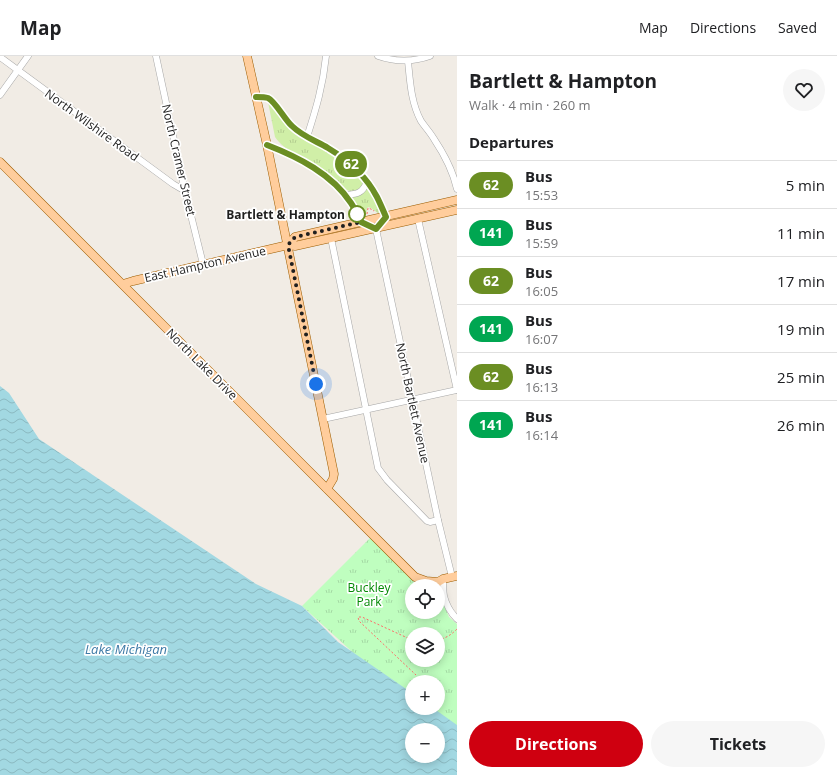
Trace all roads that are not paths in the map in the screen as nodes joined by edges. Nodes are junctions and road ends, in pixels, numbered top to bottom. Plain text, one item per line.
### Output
1 (28, 56) edge
2 (156, 56) edge
3 (246, 56) edge
4 (326, 56) edge
5 (378, 56) edge
6 (430, 56) edge
7 (0, 57) edge
8 (408, 61) junction
9 (18, 70) junction
10 (0, 96) edge
11 (256, 97) junction
12 (307, 137) junction
13 (267, 145) junction
14 (0, 162) edge
15 (367, 182) junction
16 (457, 189) edge
17 (185, 190) junction
18 (345, 195) junction
19 (457, 200) edge
20 (457, 210) edge
21 (382, 215) junction
22 (364, 219) junction
23 (418, 219) junction
24 (376, 229) junction
25 (332, 238) junction
26 (288, 245) junction
27 (203, 264) junction
28 (123, 284) junction
29 (457, 390) edge
30 (413, 400) junction
31 (366, 410) junction
32 (323, 419) junction
33 (327, 488) junction
34 (438, 520) junction
35 (454, 576) edge
36 (420, 579) edge
37 (443, 579) edge
38 (445, 598) edge
39 (457, 619) edge

1 - 9 street
2 - 17 street, North Cramer Street
3 - 11 main road
4 - 12 street
5 - 8 street
6 - 8 street
7 - 9 street, North Wilshire Road
8 - 16 street
9 - 10 street
9 - 17 street, North Wilshire Road
11 - 12 street
11 - 13 main road
12 - 15 street
13 - 18 street
13 - 26 main road
14 - 28 main road, North Lake Drive
15 - 18 street
15 - 21 street
17 - 27 street, North Cramer Street
18 - 22 street
19 - 21 main road
20 - 23 main road
21 - 22 main road
21 - 24 street
22 - 24 street
22 - 26 main road
23 - 24 main road
23 - 29 street
24 - 25 main road
24 - 30 street, North Bartlett Avenue
25 - 26 main road
25 - 31 street
26 - 27 main road, East Hampton Avenue
26 - 32 main road
27 - 28 main road, East Hampton Avenue
28 - 33 main road, North Lake Drive
29 - 30 street
30 - 31 street
30 - 34 street, North Bartlett Avenue
31 - 32 street
31 - 34 street
32 - 33 main road
33 - 36 main road, North Lake Drive
34 - 35 street, North Bartlett Avenue
35 - 37 main road, North Lake Drive
38 - 39 street

